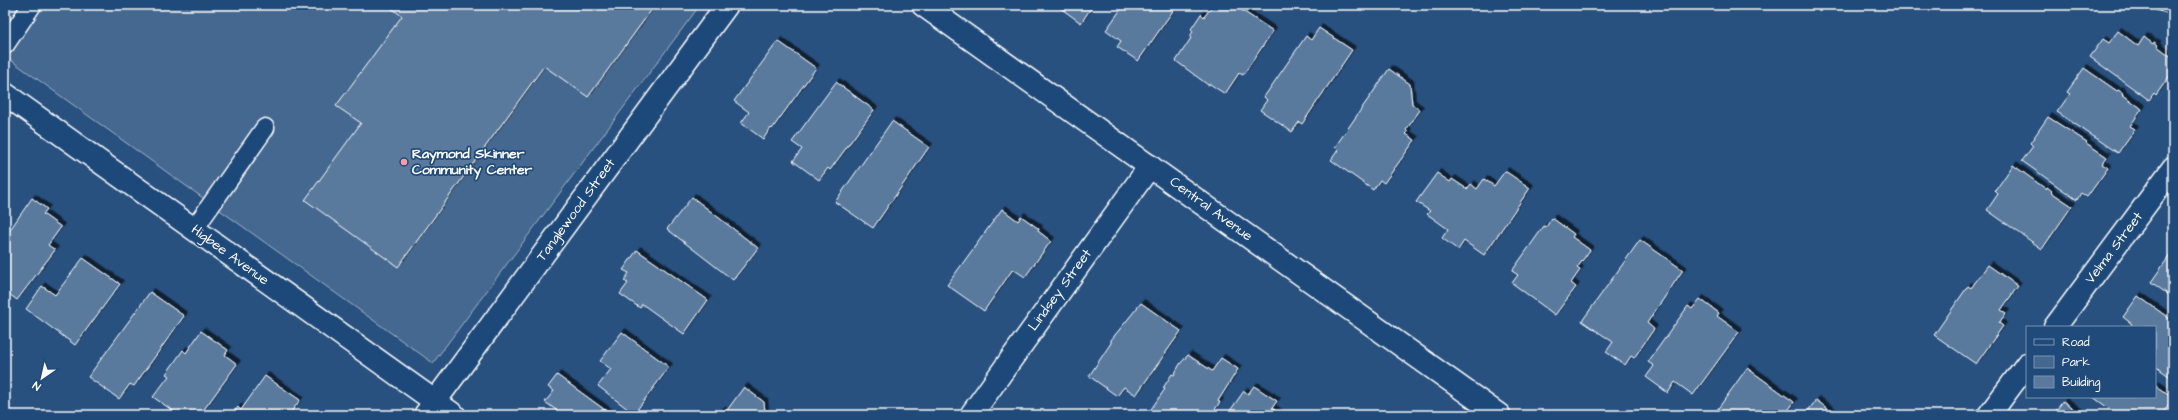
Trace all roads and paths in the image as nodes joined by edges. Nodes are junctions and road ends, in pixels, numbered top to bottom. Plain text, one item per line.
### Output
1 (32, 5) edge
2 (727, 5) edge
3 (923, 5) edge
4 (5, 45) edge
5 (5, 94) edge
6 (265, 128) dead end
7 (1150, 166) junction
8 (2173, 168) edge
9 (194, 229) junction
10 (2056, 326) edge
11 (2026, 365) edge
12 (430, 408) edge
13 (454, 415) edge
14 (971, 415) edge
15 (1499, 415) edge
16 (1989, 415) edge

1 - 4 lane
2 - 12 street, Tanglewood Street
3 - 7 street, Central Avenue
5 - 9 street, Higbee Avenue
6 - 9 lane
7 - 14 street, Lindsey Street
7 - 15 street, Central Avenue
8 - 10 street, Velma Street
9 - 12 street, Higbee Avenue
11 - 16 street
12 - 13 street, Higbee Avenue

